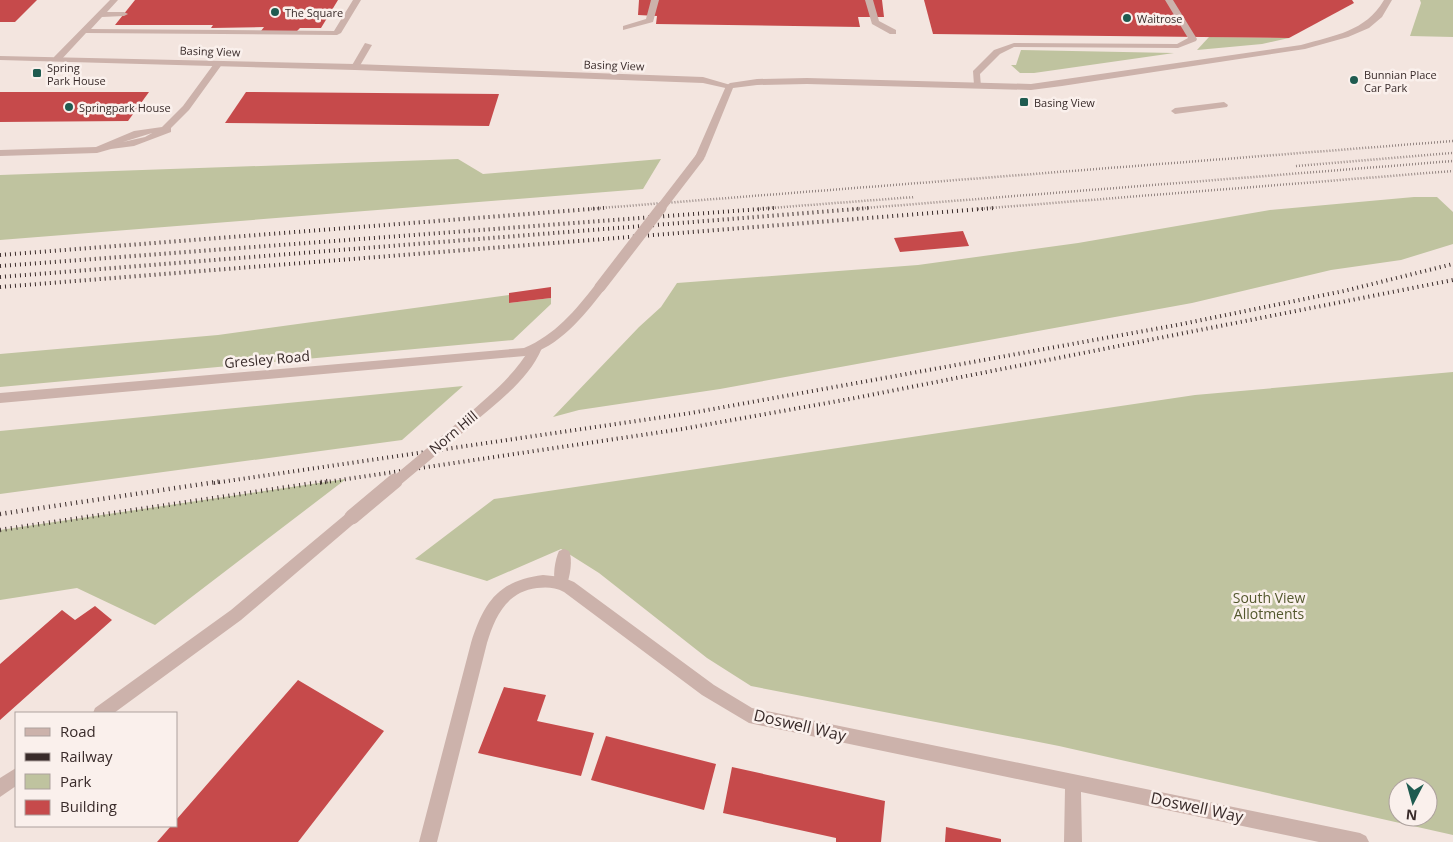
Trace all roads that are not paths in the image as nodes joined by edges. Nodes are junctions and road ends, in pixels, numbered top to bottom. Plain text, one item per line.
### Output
1 (114, 0) edge
2 (358, 0) edge
3 (655, 0) edge
4 (869, 0) edge
5 (1169, 0) edge
6 (1388, 0) edge
7 (124, 14) dead end
8 (100, 15) junction
9 (626, 28) dead end
10 (84, 31) junction
11 (893, 32) dead end
12 (368, 45) dead end
13 (0, 58) edge
14 (56, 59) junction
15 (219, 63) junction
16 (355, 67) junction
17 (978, 84) junction
18 (730, 86) junction
19 (1224, 105) dead end
20 (1175, 111) dead end
21 (0, 153) edge
22 (536, 348) junction
23 (0, 398) edge
24 (564, 555) dead end
25 (561, 582) junction
26 (102, 712) edge
27 (15, 777) edge
28 (1073, 781) junction
29 (0, 790) edge
30 (428, 842) edge
31 (1073, 842) edge
32 (1360, 842) edge

1 - 8 street
2 - 10 street
3 - 9 street
4 - 11 street
5 - 17 street
6 - 17 street, Basing View
7 - 8 street
8 - 10 street
10 - 14 street
12 - 16 street
13 - 14 street, Basing View
14 - 15 street, Basing View
15 - 16 street, Basing View
15 - 21 street
16 - 18 street, Basing View
17 - 18 street, Basing View
18 - 22 street, bridge
19 - 20 street
22 - 23 street, Gresley Road
22 - 26 street, Norn Hill, bridge
24 - 25 street
25 - 28 street, Doswell Way
25 - 30 street
27 - 29 street
28 - 31 street
28 - 32 street, Doswell Way

